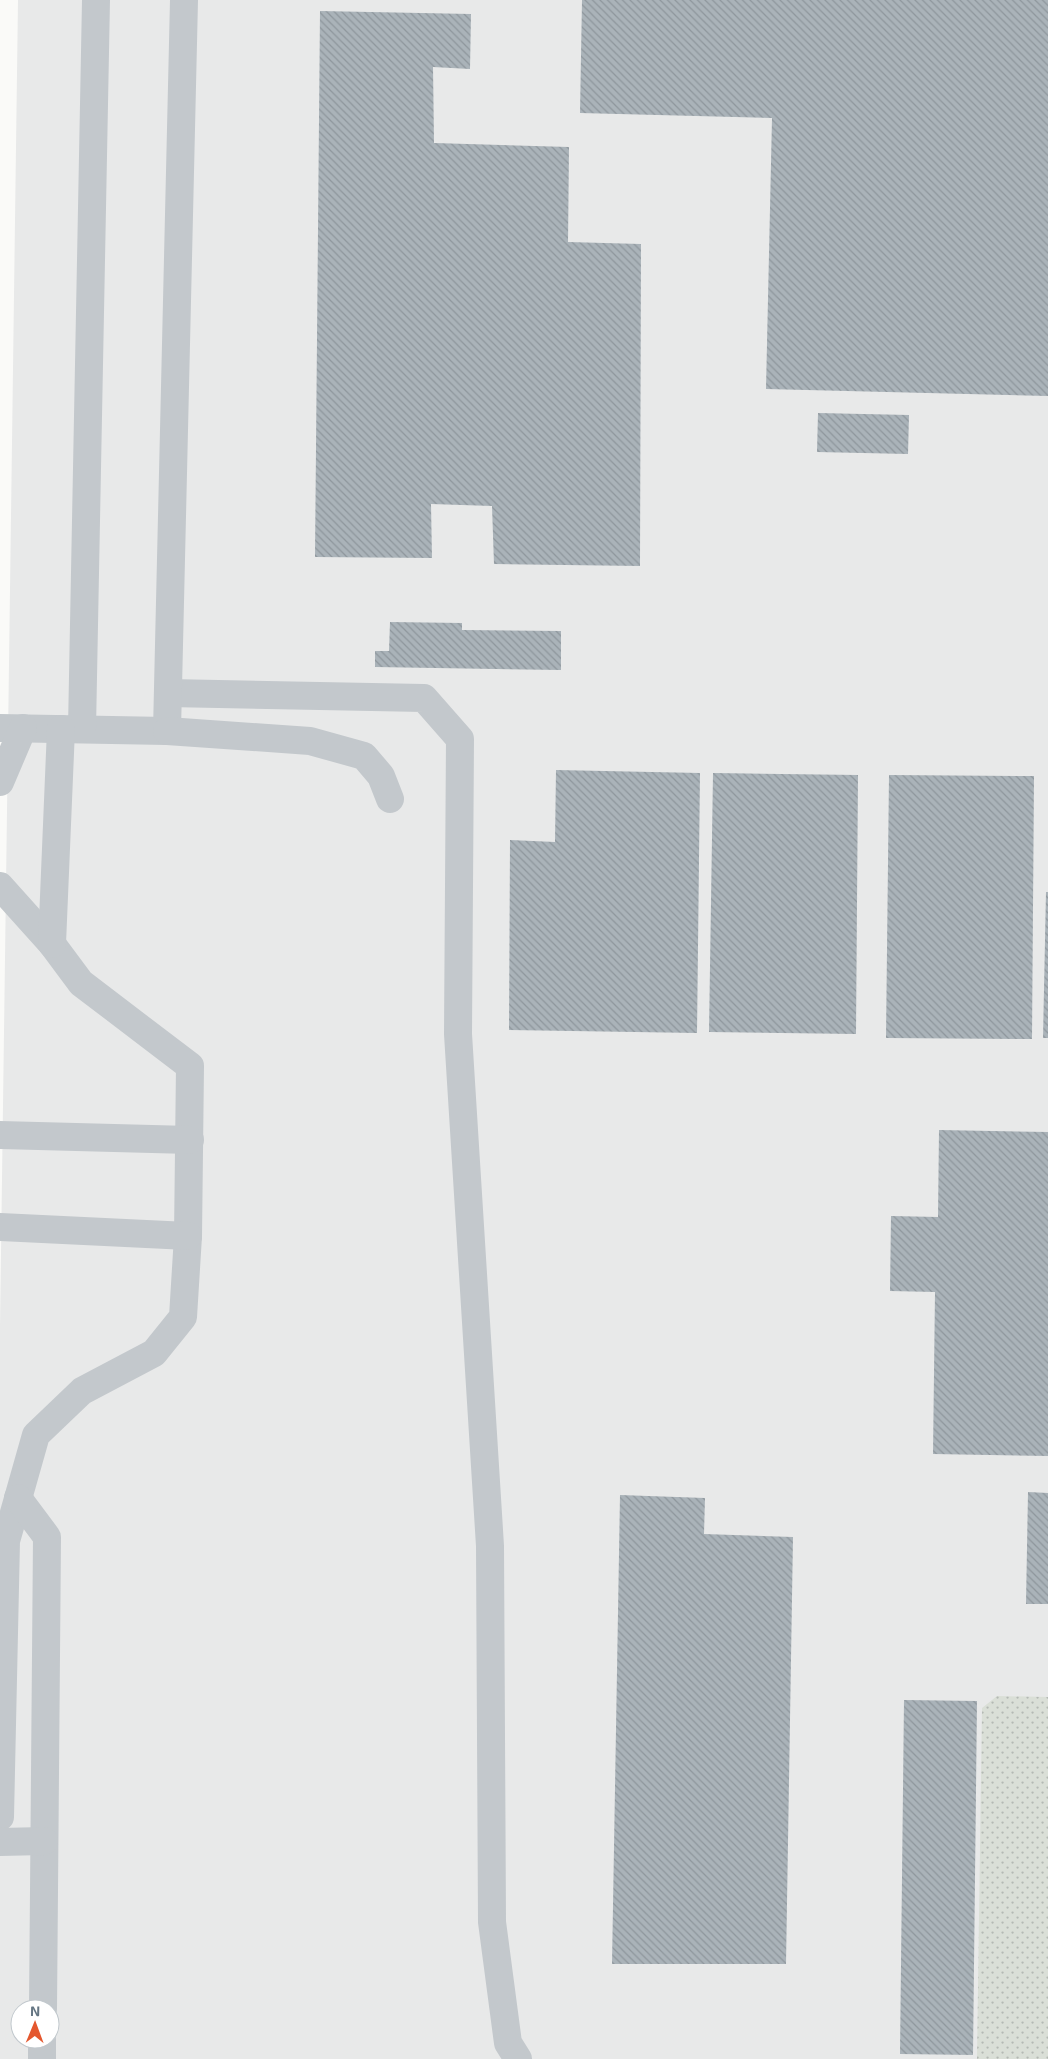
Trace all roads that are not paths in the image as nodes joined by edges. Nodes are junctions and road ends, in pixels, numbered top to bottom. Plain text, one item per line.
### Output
1 (96, 0) edge
2 (184, 0) edge
3 (168, 693) junction
4 (11, 728) edge
5 (72, 729) junction
6 (167, 731) junction
7 (0, 782) edge
8 (390, 798) dead end
9 (0, 886) edge
10 (52, 944) junction
11 (0, 1135) edge
12 (190, 1140) junction
13 (0, 1227) edge
14 (188, 1236) junction
15 (18, 1498) junction
16 (0, 1817) edge
17 (44, 1841) junction
18 (0, 1842) edge
19 (43, 1999) edge
20 (518, 2059) edge

1 - 5 lane
2 - 3 lane
3 - 6 lane
3 - 20 lane
4 - 5 lane
4 - 7 lane
5 - 6 lane
5 - 10 lane
6 - 8 lane
9 - 10 lane
10 - 12 lane
11 - 12 lane
12 - 14 lane
13 - 14 lane
14 - 15 lane
15 - 16 lane
15 - 17 lane
17 - 18 lane
17 - 19 lane

